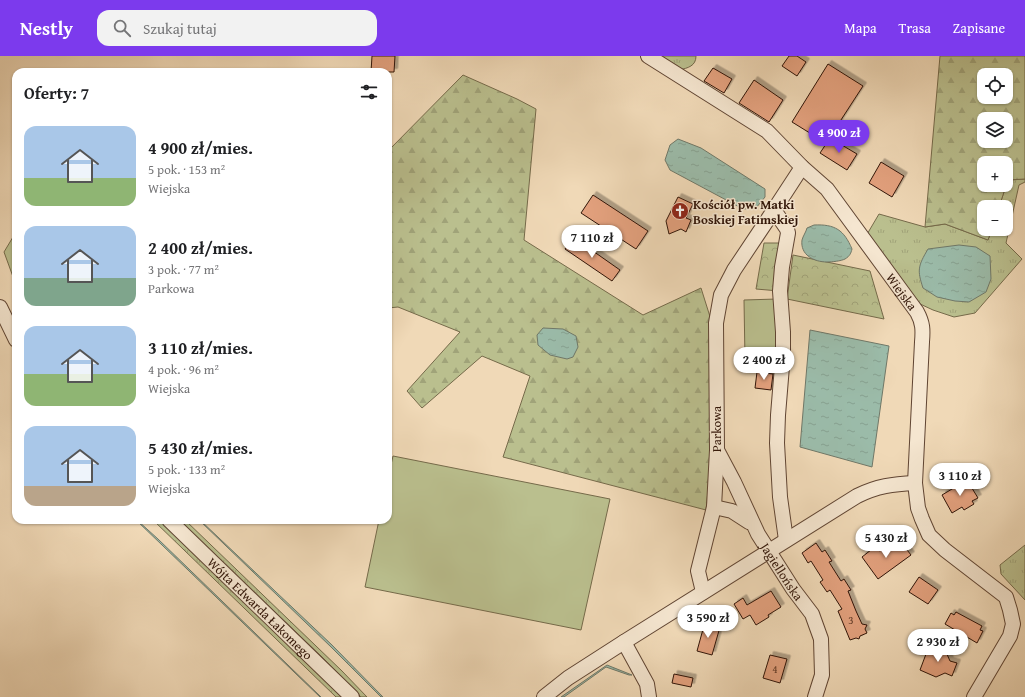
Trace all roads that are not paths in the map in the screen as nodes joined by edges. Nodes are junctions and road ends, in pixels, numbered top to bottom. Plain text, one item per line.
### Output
1 (648, 56) edge
2 (802, 166) junction
3 (774, 210) junction
4 (0, 307) edge
5 (12, 332) edge
6 (717, 450) junction
7 (915, 483) junction
8 (714, 507) junction
9 (752, 521) junction
10 (173, 524) edge
11 (786, 540) junction
12 (769, 551) junction
13 (703, 592) junction
14 (624, 642) junction
15 (352, 697) edge
16 (544, 697) edge
17 (649, 697) edge
18 (815, 697) edge
19 (974, 697) edge

1 - 2 street, Wiejska
2 - 3 street, Parkowa
2 - 7 street, Wiejska
3 - 6 street, Parkowa
3 - 11 street
4 - 5 street
6 - 8 street, Parkowa
6 - 9 street, Jagiellońska
7 - 11 street
7 - 19 street, Wiejska
8 - 9 street
8 - 13 street, Parkowa
9 - 12 street, Jagiellońska
10 - 15 street, Wójta Edwarda Łakomego
11 - 12 street
12 - 13 street
12 - 18 street, Jagiellońska
13 - 14 street
14 - 16 street
14 - 17 street

